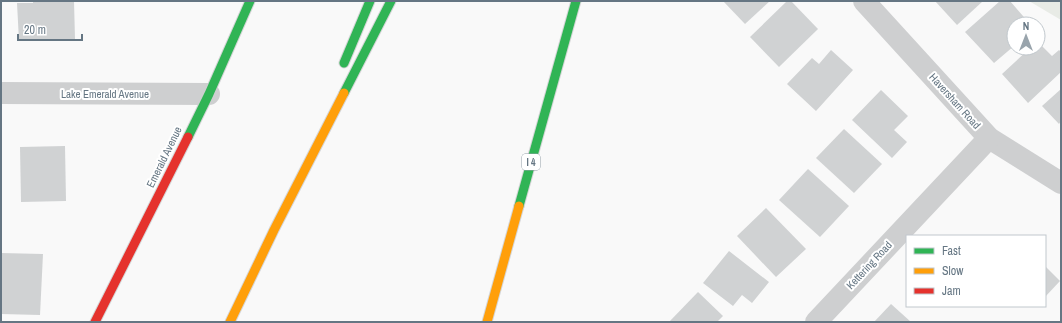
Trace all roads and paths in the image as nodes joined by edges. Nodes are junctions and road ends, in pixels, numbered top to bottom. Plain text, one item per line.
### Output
1 (250, 1) edge
2 (370, 1) edge
3 (391, 1) edge
4 (576, 1) edge
5 (864, 1) edge
6 (340, 72) dead end
7 (1, 93) edge
8 (209, 94) junction
9 (322, 115) dead end
10 (989, 138) junction
11 (1061, 183) edge
12 (274, 230) junction
13 (95, 322) edge
14 (230, 322) edge
15 (487, 322) edge
16 (816, 322) edge

1 - 8 main road, Emerald Avenue
2 - 6 main road
3 - 12 main road
4 - 15 main road, I 4
5 - 10 street, Haversham Road
7 - 8 street, Lake Emerald Avenue
8 - 13 main road, Emerald Avenue
9 - 12 main road
10 - 11 street, Haversham Road
10 - 16 street, Kettering Road
12 - 14 main road

